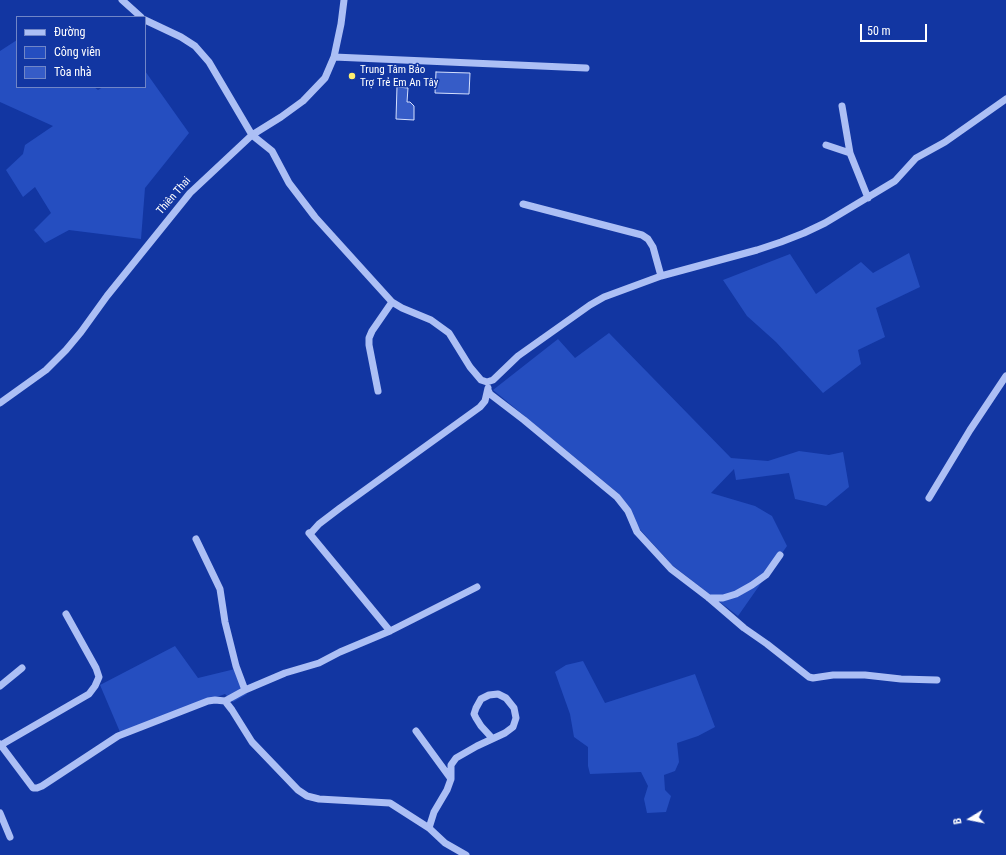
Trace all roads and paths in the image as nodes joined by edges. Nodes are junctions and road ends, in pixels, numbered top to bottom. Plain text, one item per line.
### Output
1 (122, 0) edge
2 (344, 0) edge
3 (140, 16) edge
4 (146, 20) edge
5 (334, 57) junction
6 (586, 68) dead end
7 (1006, 99) edge
8 (842, 106) dead end
9 (252, 135) junction
10 (826, 145) dead end
11 (850, 153) junction
12 (868, 198) junction
13 (522, 204) dead end
14 (661, 276) junction
15 (392, 302) junction
16 (1006, 376) edge
17 (487, 386) junction
18 (378, 391) dead end
19 (0, 403) edge
20 (929, 498) dead end
21 (196, 539) dead end
22 (780, 555) dead end
23 (478, 587) dead end
24 (709, 598) junction
25 (66, 614) dead end
26 (390, 631) junction
27 (22, 668) dead end
28 (937, 680) dead end
29 (0, 686) edge
30 (245, 690) junction
31 (225, 701) junction
32 (416, 731) dead end
33 (492, 738) junction
34 (1, 744) edge
35 (451, 779) junction
36 (0, 813) edge
37 (429, 828) junction
38 (10, 837) dead end
39 (466, 855) edge

1 - 3 street
2 - 5 street, Thiên Thai
4 - 9 street
5 - 6 street
5 - 9 street, Thiên Thai
7 - 12 street
8 - 11 street
9 - 15 street
9 - 19 street, Thiên Thai
10 - 11 street
11 - 12 street
12 - 14 street
13 - 14 street
14 - 17 street
15 - 17 street
15 - 18 street
16 - 20 street
17 - 24 street
17 - 26 street
21 - 30 street
22 - 24 street
23 - 26 street
24 - 28 street
25 - 34 street
26 - 30 street
27 - 29 street
30 - 31 street
31 - 34 street
31 - 37 street
32 - 35 street
33 - 33 street
33 - 35 street
35 - 37 street
36 - 38 street
37 - 39 street

